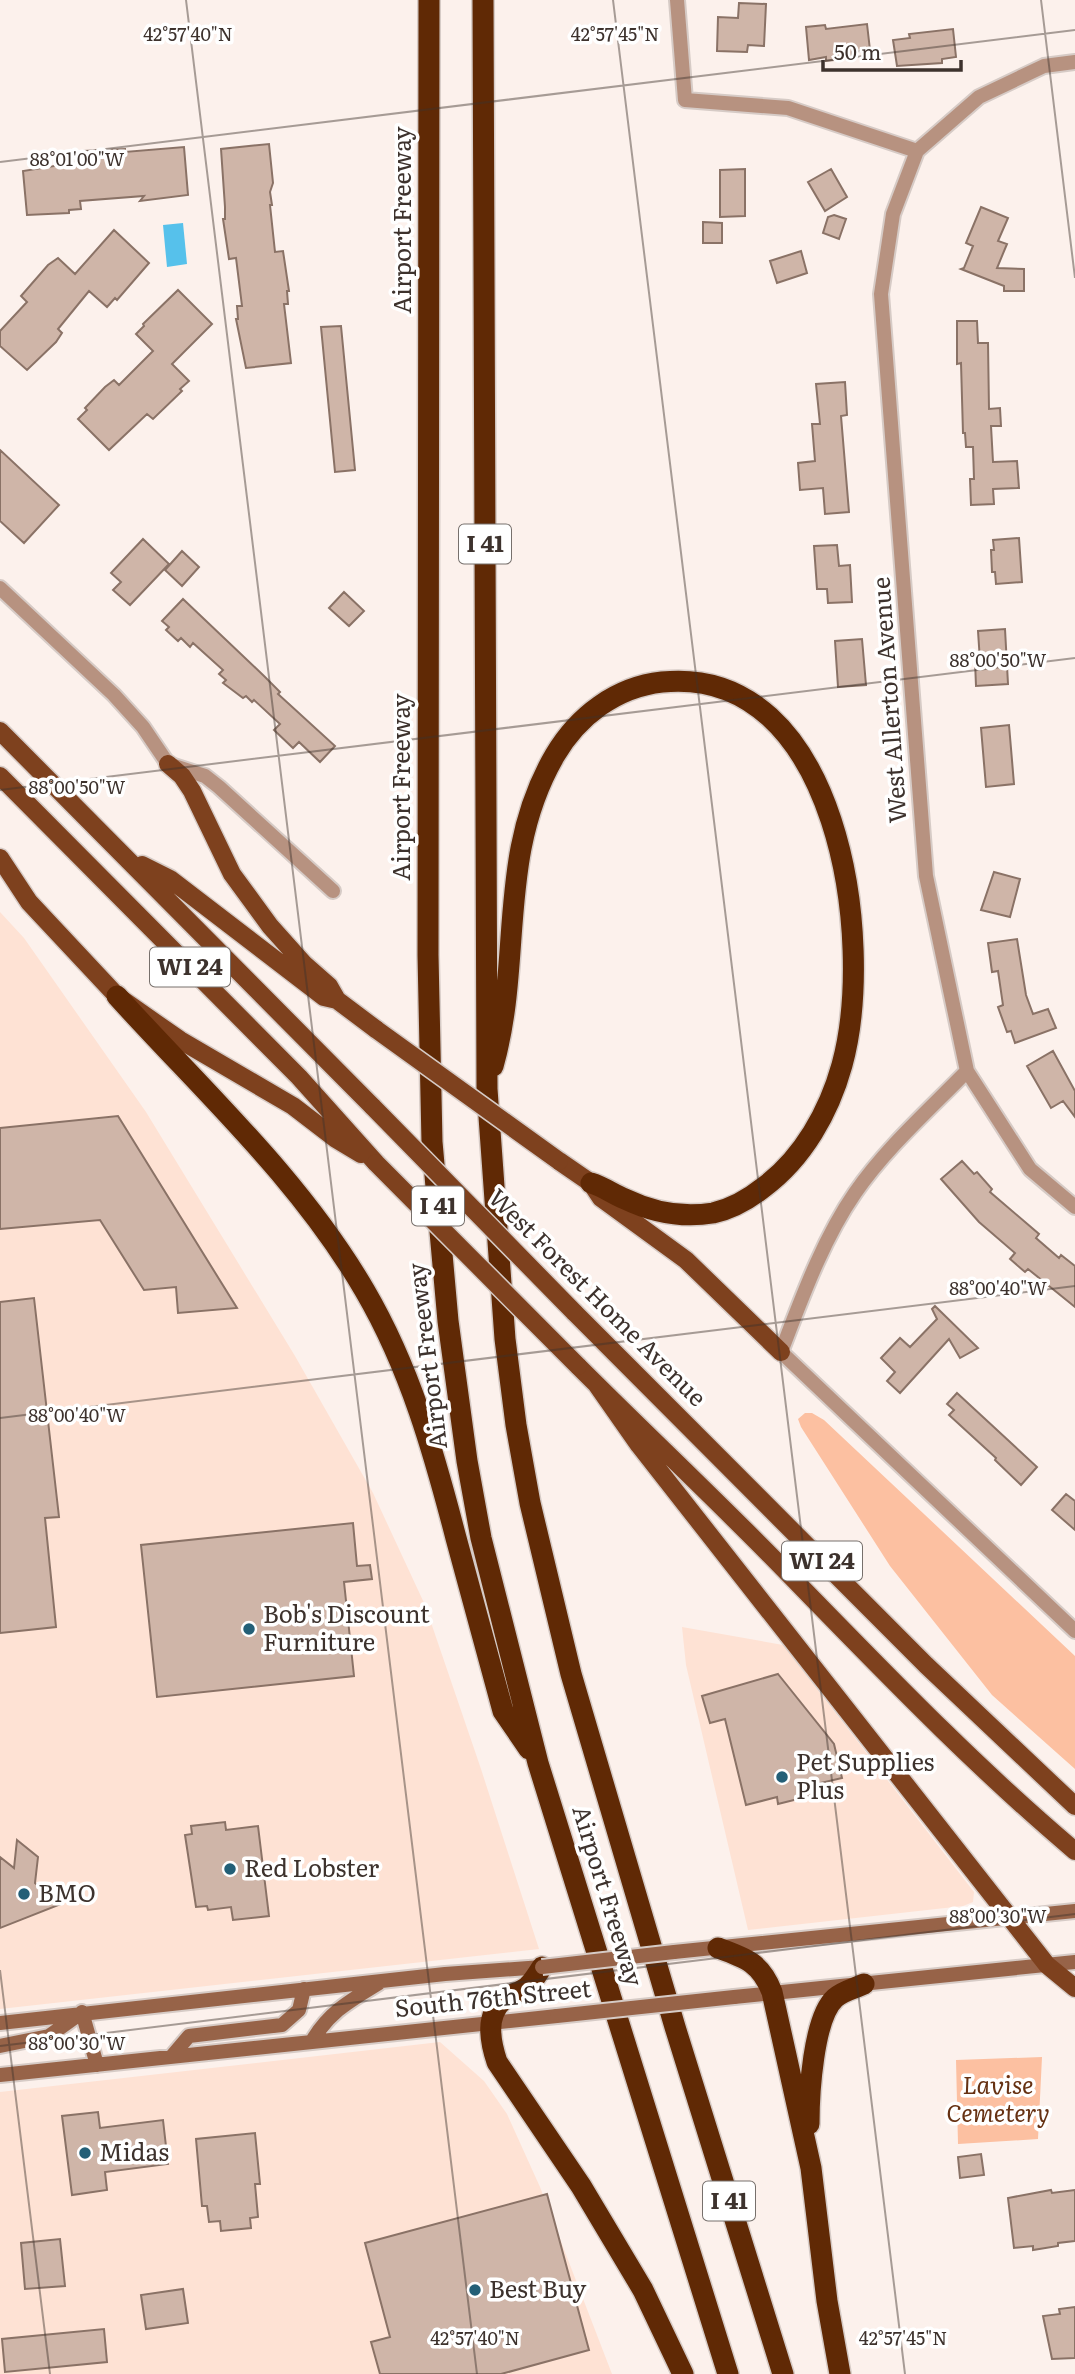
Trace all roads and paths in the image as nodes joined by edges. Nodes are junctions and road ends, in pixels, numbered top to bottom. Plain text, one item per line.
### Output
1 (429, 0) edge
2 (484, 0) edge
3 (677, 0) edge
4 (1075, 62) edge
5 (917, 151) junction
6 (0, 588) edge
7 (0, 731) edge
8 (168, 764) junction
9 (0, 776) edge
10 (127, 857) junction
11 (0, 858) edge
12 (0, 874) edge
13 (333, 891) dead end
14 (29, 902) junction
15 (117, 996) junction
16 (337, 1000) junction
17 (967, 1071) junction
18 (487, 1089) junction
19 (376, 1163) junction
20 (591, 1183) junction
21 (1075, 1207) edge
22 (780, 1352) junction
23 (597, 1385) junction
24 (1075, 1631) edge
25 (538, 1763) junction
26 (1075, 1806) edge
27 (1075, 1851) edge
28 (1075, 1911) edge
29 (1011, 1917) junction
30 (718, 1948) junction
31 (1075, 1962) edge
32 (1047, 1965) junction
33 (542, 1967) junction
34 (384, 1981) junction
35 (864, 1984) junction
36 (1075, 1988) edge
37 (304, 1989) junction
38 (772, 1992) junction
39 (82, 2012) junction
40 (0, 2022) edge
41 (490, 2025) junction
42 (312, 2041) junction
43 (0, 2046) edge
44 (172, 2056) junction
45 (97, 2065) junction
46 (0, 2075) edge
47 (811, 2168) junction
48 (683, 2374) edge
49 (728, 2374) edge
50 (783, 2374) edge
51 (841, 2374) edge

1 - 25 highway, Airport Freeway / I 41
2 - 18 highway, Airport Freeway / I 41
3 - 5 street
4 - 5 street
5 - 17 street, West Allerton Avenue
6 - 8 street
7 - 10 main road, West Forest Home Avenue / WI 24
8 - 13 street
8 - 16 main road
9 - 19 main road, WI 24
10 - 16 main road
10 - 26 main road, West Forest Home Avenue / WI 24, bridge
11 - 14 main road
12 - 14 main road
14 - 15 main road
15 - 19 main road
15 - 25 highway
16 - 20 main road, bridge
17 - 21 street, West Allerton Avenue
17 - 22 street
18 - 20 highway
18 - 50 highway, Airport Freeway / I 41
19 - 23 main road, WI 24, bridge
20 - 22 main road
22 - 24 street
23 - 27 main road, WI 24
23 - 29 main road
25 - 49 highway, Airport Freeway / I 41
28 - 29 main road, South 76th Street
29 - 30 main road, South 76th Street
29 - 32 main road
30 - 33 main road, South 76th Street, bridge
30 - 38 highway
31 - 32 main road, South 76th Street
32 - 35 main road, South 76th Street
32 - 36 main road
33 - 34 main road, South 76th Street
33 - 41 highway
34 - 37 main road, South 76th Street
34 - 42 main road
35 - 38 main road, South 76th Street
35 - 47 highway
37 - 39 main road, South 76th Street
37 - 44 main road
38 - 41 main road, South 76th Street, bridge
38 - 47 highway
39 - 40 main road, South 76th Street
39 - 43 main road
39 - 45 main road
41 - 42 main road, South 76th Street
41 - 48 highway
42 - 44 main road, South 76th Street
44 - 45 main road, South 76th Street
45 - 46 main road, South 76th Street
47 - 51 highway

